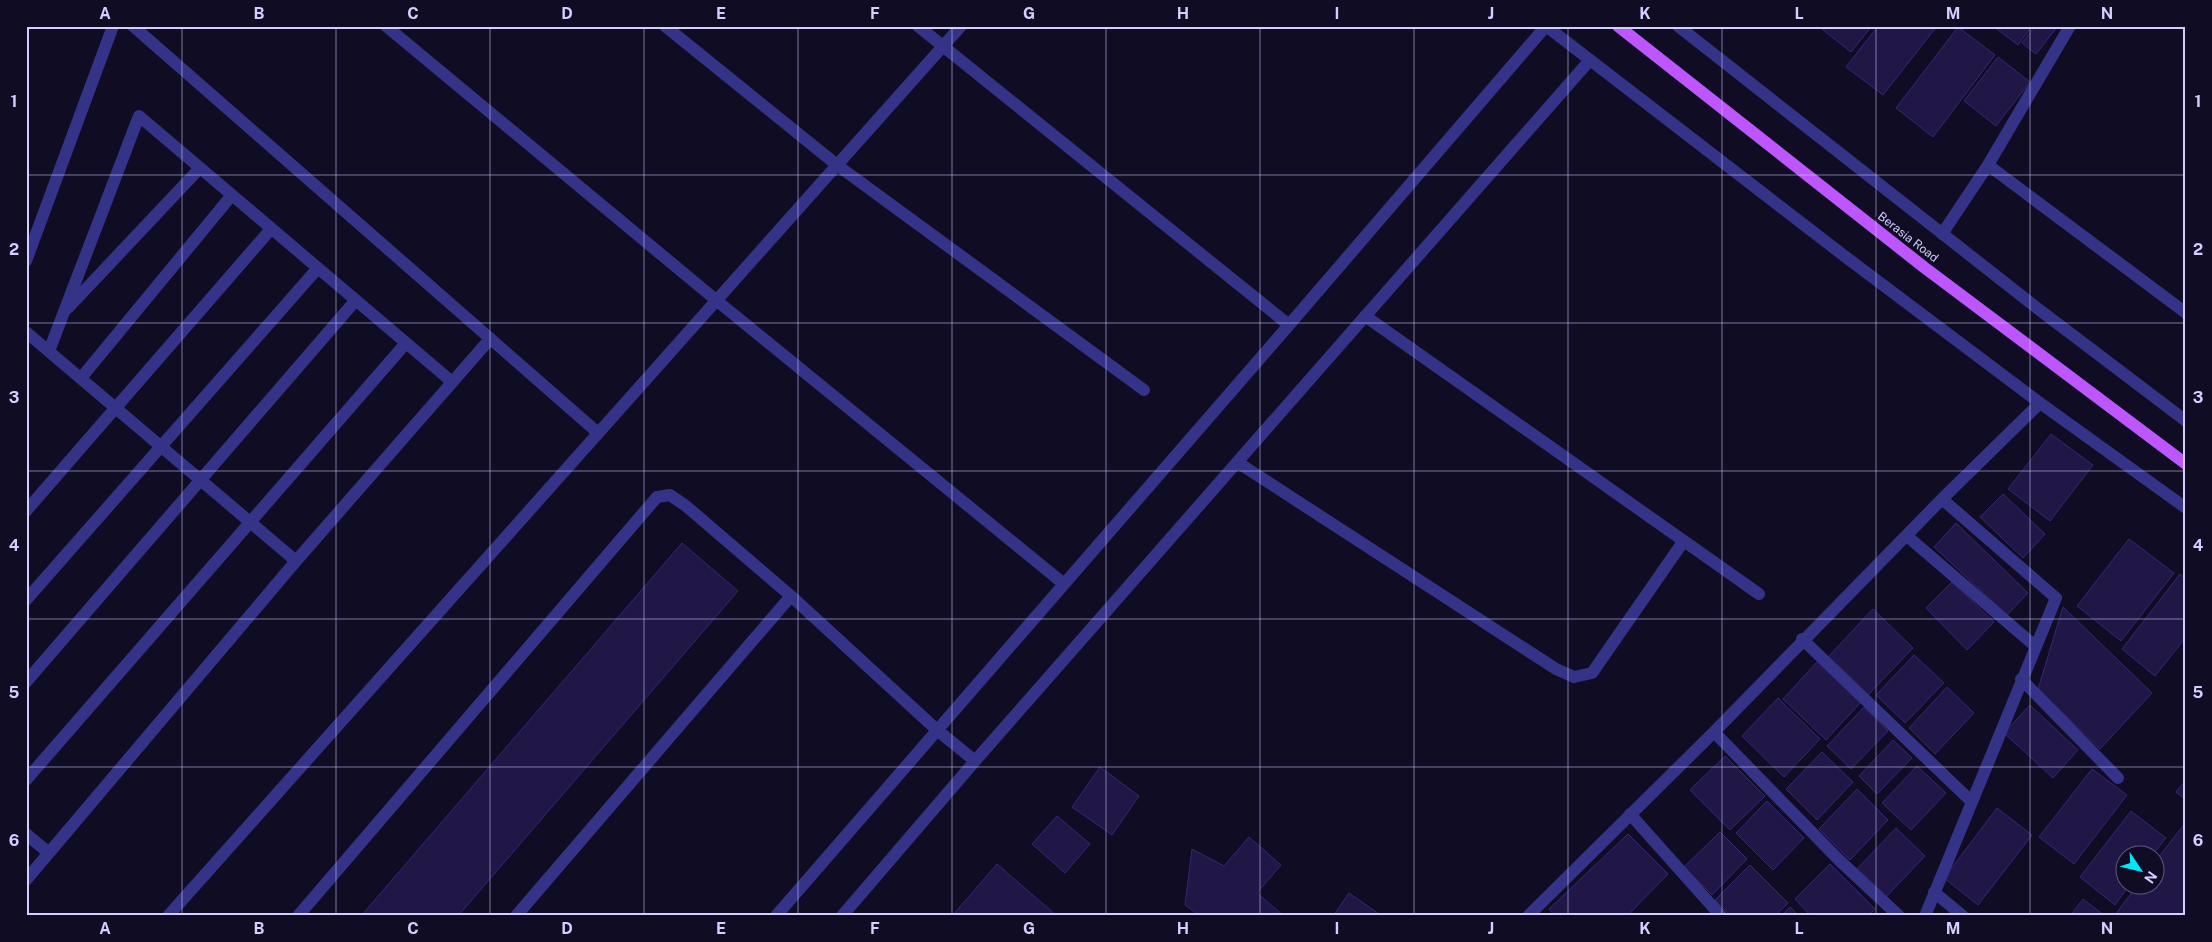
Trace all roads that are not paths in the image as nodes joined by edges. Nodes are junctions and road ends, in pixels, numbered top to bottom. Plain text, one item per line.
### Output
1 (114, 26) edge
2 (133, 26) edge
3 (386, 26) edge
4 (665, 26) edge
5 (918, 26) edge
6 (961, 26) edge
7 (1546, 26) edge
8 (1618, 26) edge
9 (1678, 26) edge
10 (2070, 26) edge
11 (943, 46) junction
12 (1590, 60) junction
13 (837, 165) junction
14 (1988, 166) junction
15 (200, 168) junction
16 (232, 195) junction
17 (271, 228) junction
18 (1942, 234) junction
19 (26, 261) edge
20 (318, 268) junction
21 (356, 300) junction
22 (716, 300) junction
23 (2186, 313) edge
24 (64, 314) junction
25 (1365, 316) junction
26 (1289, 325) junction
27 (26, 332) edge
28 (490, 339) junction
29 (406, 343) junction
30 (49, 351) junction
31 (81, 378) junction
32 (451, 381) junction
33 (1144, 390) dead end
34 (2040, 403) junction
35 (116, 408) junction
36 (2186, 421) edge
37 (597, 432) junction
38 (161, 447) junction
39 (1237, 462) junction
40 (2186, 464) edge
41 (200, 480) junction
42 (1942, 499) junction
43 (2186, 508) edge
44 (26, 511) edge
45 (250, 522) junction
46 (1907, 536) junction
47 (1683, 542) junction
48 (296, 561) junction
49 (1064, 584) junction
50 (1759, 594) dead end
51 (791, 596) junction
52 (26, 600) edge
53 (1802, 639) junction
54 (2035, 646) junction
55 (2022, 679) junction
56 (26, 682) edge
57 (937, 730) junction
58 (1714, 732) junction
59 (975, 761) junction
60 (2118, 778) dead end
61 (26, 780) edge
62 (1972, 802) junction
63 (1630, 814) junction
64 (26, 834) edge
65 (49, 853) junction
66 (26, 880) edge
67 (1934, 892) junction
68 (168, 916) edge
69 (298, 916) edge
70 (516, 916) edge
71 (776, 916) edge
72 (842, 916) edge
73 (1528, 916) edge
74 (1722, 916) edge
75 (1899, 916) edge
76 (1924, 916) edge
77 (1963, 916) edge

1 - 19 street
2 - 28 street
3 - 22 street
4 - 13 street
5 - 11 street
6 - 11 street
7 - 12 street
7 - 26 street
8 - 40 main road, Berasia Road
9 - 18 street
10 - 14 street
11 - 13 street
11 - 26 street
12 - 25 street
12 - 34 street
13 - 22 street
13 - 33 street
14 - 18 street
14 - 23 street
15 - 16 street
15 - 24 street
15 - 24 street
16 - 17 street
16 - 31 street
17 - 20 street
17 - 35 street
18 - 36 street
20 - 21 street
20 - 38 street
21 - 29 street
21 - 41 street
22 - 37 street
22 - 49 street
24 - 30 street
25 - 39 street
25 - 47 street
26 - 49 street
27 - 30 street
28 - 32 street
28 - 37 street
29 - 32 street
29 - 45 street
30 - 31 street
31 - 35 street
32 - 48 street
34 - 42 street
34 - 43 street
35 - 38 street
35 - 44 street
37 - 68 street
38 - 41 street
38 - 52 street
39 - 47 street
39 - 59 street
41 - 45 street
41 - 56 street
42 - 46 street
42 - 54 street
45 - 48 street
45 - 61 street
46 - 53 street
46 - 54 street
47 - 50 street
48 - 65 street
49 - 57 street
51 - 57 street
51 - 69 street
51 - 70 street
53 - 58 street
53 - 62 street
54 - 55 street
55 - 60 street
55 - 62 street
57 - 59 street
57 - 71 street
58 - 63 street
58 - 75 street
59 - 72 street
62 - 67 street
63 - 73 street
63 - 74 street
64 - 65 street
65 - 66 street
67 - 76 street
67 - 77 street

